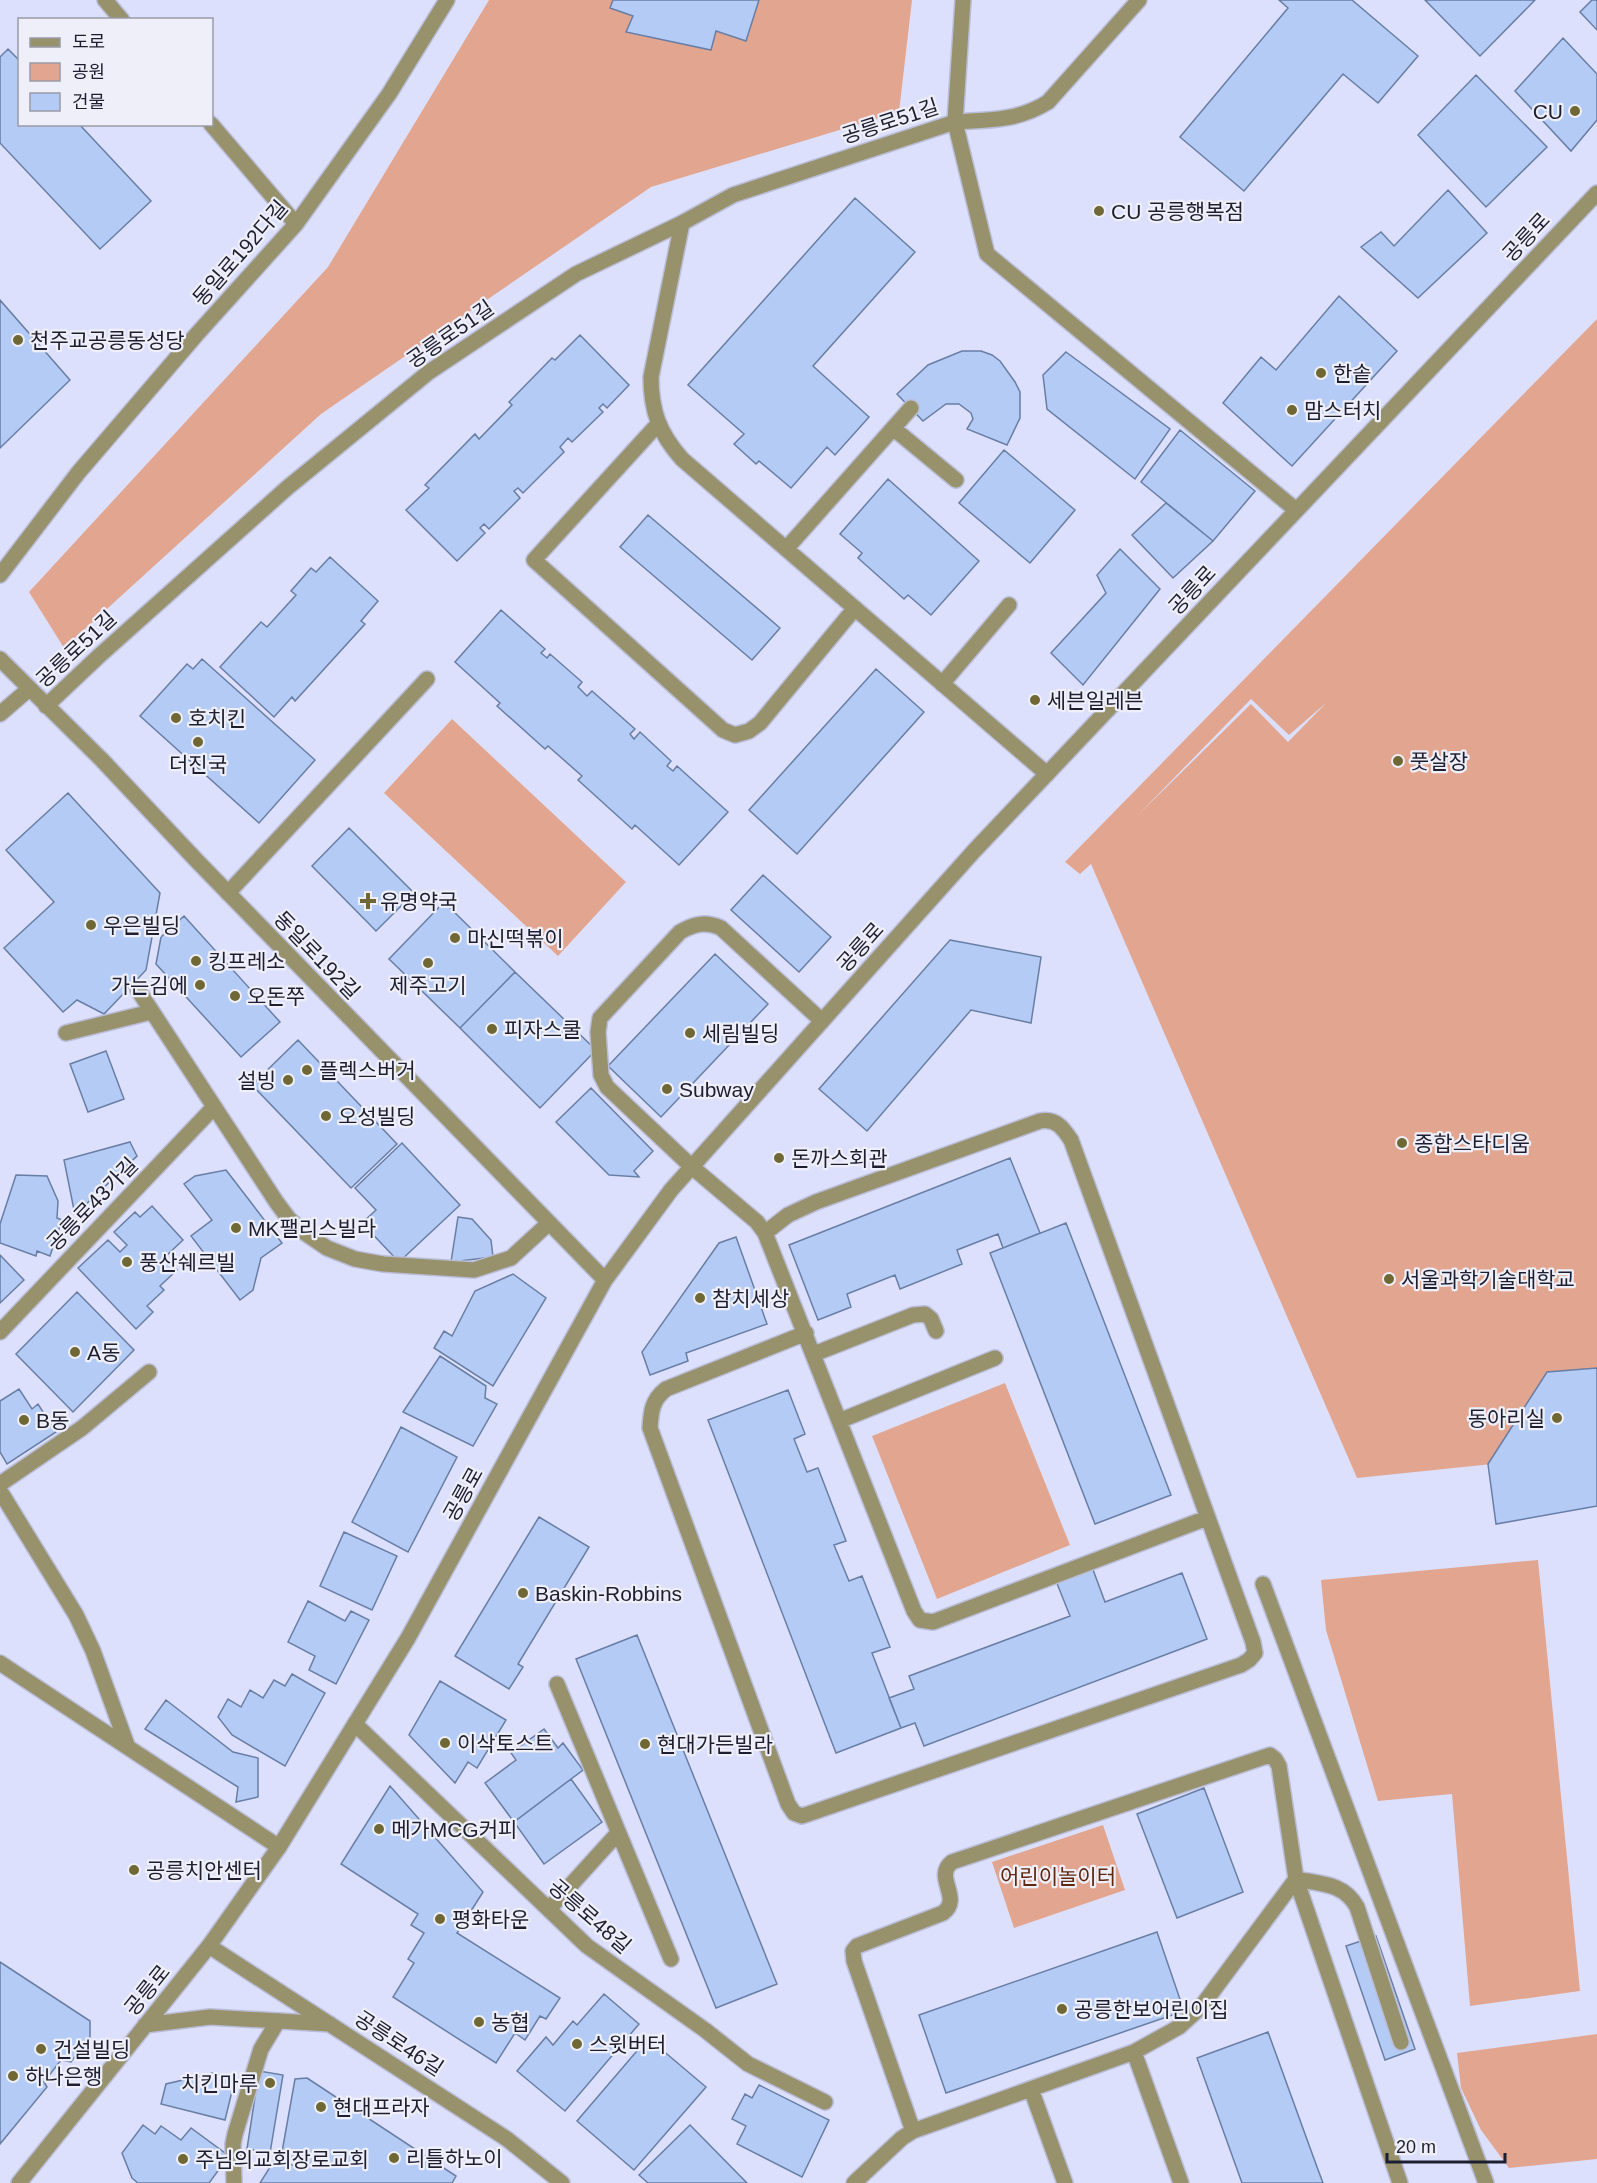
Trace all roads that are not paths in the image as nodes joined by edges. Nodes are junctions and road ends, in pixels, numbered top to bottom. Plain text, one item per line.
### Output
1 (105, 0) edge
2 (447, 0) edge
3 (963, 0) edge
4 (1139, 0) edge
5 (120, 18) edge
6 (955, 122) junction
7 (213, 126) edge
8 (1597, 193) edge
9 (682, 223) junction
10 (296, 224) junction
11 (911, 408) dead end
12 (658, 424) junction
13 (893, 428) junction
14 (956, 480) dead end
15 (1296, 510) junction
16 (786, 549) junction
17 (0, 575) edge
18 (1009, 605) dead end
19 (855, 608) junction
20 (0, 659) edge
21 (427, 679) dead end
22 (942, 684) junction
23 (29, 689) junction
24 (46, 706) junction
25 (0, 714) edge
26 (1047, 774) junction
27 (228, 893) junction
28 (138, 990) dead end
29 (152, 1011) junction
30 (822, 1021) junction
31 (66, 1033) dead end
32 (214, 1107) junction
33 (692, 1167) junction
34 (549, 1223) junction
35 (765, 1233) junction
36 (605, 1280) junction
37 (936, 1330) dead end
38 (0, 1332) edge
39 (806, 1333) junction
40 (814, 1354) junction
41 (995, 1358) dead end
42 (149, 1372) dead end
43 (839, 1421) junction
44 (0, 1484) edge
45 (0, 1491) edge
46 (1208, 1518) junction
47 (1263, 1584) dead end
48 (0, 1663) edge
49 (557, 1684) dead end
50 (355, 1724) junction
51 (127, 1745) junction
52 (618, 1833) junction
53 (279, 1847) junction
54 (1296, 1879) junction
55 (549, 1909) junction
56 (209, 1946) junction
57 (670, 1959) dead end
58 (278, 2021) junction
59 (145, 2025) junction
60 (336, 2027) junction
61 (1401, 2042) dead end
62 (1134, 2052) junction
63 (1031, 2089) junction
64 (825, 2102) dead end
65 (913, 2131) junction
66 (19, 2183) edge
67 (234, 2183) edge
68 (562, 2183) edge
69 (854, 2183) edge
70 (1065, 2183) edge
71 (1181, 2183) edge
72 (1400, 2183) edge
73 (1486, 2183) edge

1 - 5 street
2 - 10 street, 동일로192다길
3 - 6 street, 공릉로51길
4 - 6 street, 공릉로51길
6 - 9 street, 공릉로51길
6 - 15 street, 공릉로51길
7 - 10 street
8 - 15 street, 공릉로
9 - 12 street
9 - 24 street, 공릉로51길
10 - 17 street, 동일로192다길
11 - 13 street
12 - 16 street
12 - 19 street
13 - 14 street
13 - 16 street
15 - 26 street, 공릉로
16 - 19 street
18 - 22 street
19 - 22 street
20 - 23 street, 동일로192길
21 - 27 street
22 - 26 street
23 - 24 street, 동일로192길
23 - 25 street
24 - 27 street, 동일로192길
26 - 30 street, 공릉로
27 - 34 street, 동일로192길
28 - 29 street
29 - 31 street
29 - 32 street
30 - 33 street, 공릉로
30 - 33 street
32 - 34 street
32 - 38 street, 공릉로43가길
33 - 35 street
33 - 36 street, 공릉로
34 - 36 street, 동일로192길
35 - 39 street
35 - 46 street
36 - 50 street, 공릉로
37 - 40 street
39 - 40 street
39 - 46 street
40 - 43 street
41 - 43 street
42 - 44 street
43 - 46 street
45 - 51 street
47 - 73 street
48 - 51 street
49 - 52 street
50 - 53 street, 공릉로
50 - 55 street, 공릉로48길
51 - 53 street
52 - 55 street
52 - 57 street
53 - 56 street, 공릉로
54 - 61 street
54 - 62 street
54 - 65 street
54 - 72 street
55 - 64 street, 공릉로48길
56 - 59 street, 공릉로
56 - 60 street, 공릉로46길
58 - 59 street
58 - 60 street
58 - 67 street
59 - 66 street, 공릉로
60 - 68 street, 공릉로46길
62 - 63 street
62 - 71 street
63 - 65 street
63 - 70 street
65 - 69 street

